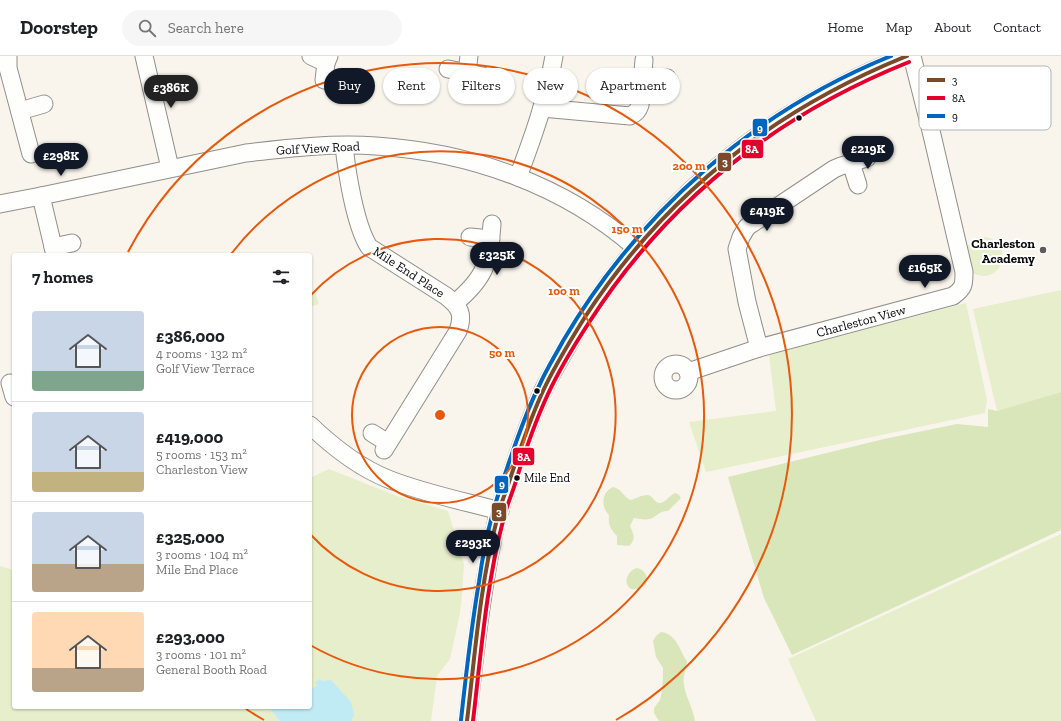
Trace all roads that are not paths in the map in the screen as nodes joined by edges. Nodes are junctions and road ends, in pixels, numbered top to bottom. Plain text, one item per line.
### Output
1 (8, 56) edge
2 (144, 56) edge
3 (469, 56) edge
4 (554, 56) edge
5 (907, 56) edge
6 (912, 56) edge
7 (644, 60) dead end
8 (473, 68) edge
9 (644, 68) edge
10 (919, 83) edge
11 (44, 104) dead end
12 (639, 104) edge
13 (542, 108) junction
14 (20, 111) junction
15 (931, 130) edge
16 (344, 146) junction
17 (31, 154) dead end
18 (170, 168) junction
19 (518, 177) junction
20 (858, 186) dead end
21 (41, 196) junction
22 (0, 204) edge
23 (470, 236) dead end
24 (72, 243) dead end
25 (636, 248) junction
26 (54, 251) edge
27 (455, 303) junction
28 (759, 348) junction
29 (688, 372) dead end
30 (312, 427) edge
31 (372, 433) dead end
32 (500, 511) junction
33 (467, 721) edge

1 - 14 street
2 - 18 street
3 - 8 street
4 - 13 street
5 - 25 street
6 - 10 street, Charleston View
7 - 9 street
11 - 14 street
12 - 13 street
13 - 19 street
14 - 17 street
15 - 28 street, Charleston View
16 - 18 street, Golf View Road
16 - 19 street, Golf View Road
16 - 27 street, Mile End Place
18 - 21 street, Golf View Road
19 - 25 street, Golf View Road
20 - 28 street
21 - 22 street, Golf View Road
21 - 26 street
23 - 27 street, Mile End Place
24 - 26 street
25 - 32 street
27 - 31 street, Mile End Place
28 - 29 street, Charleston View
30 - 32 street
32 - 33 street

